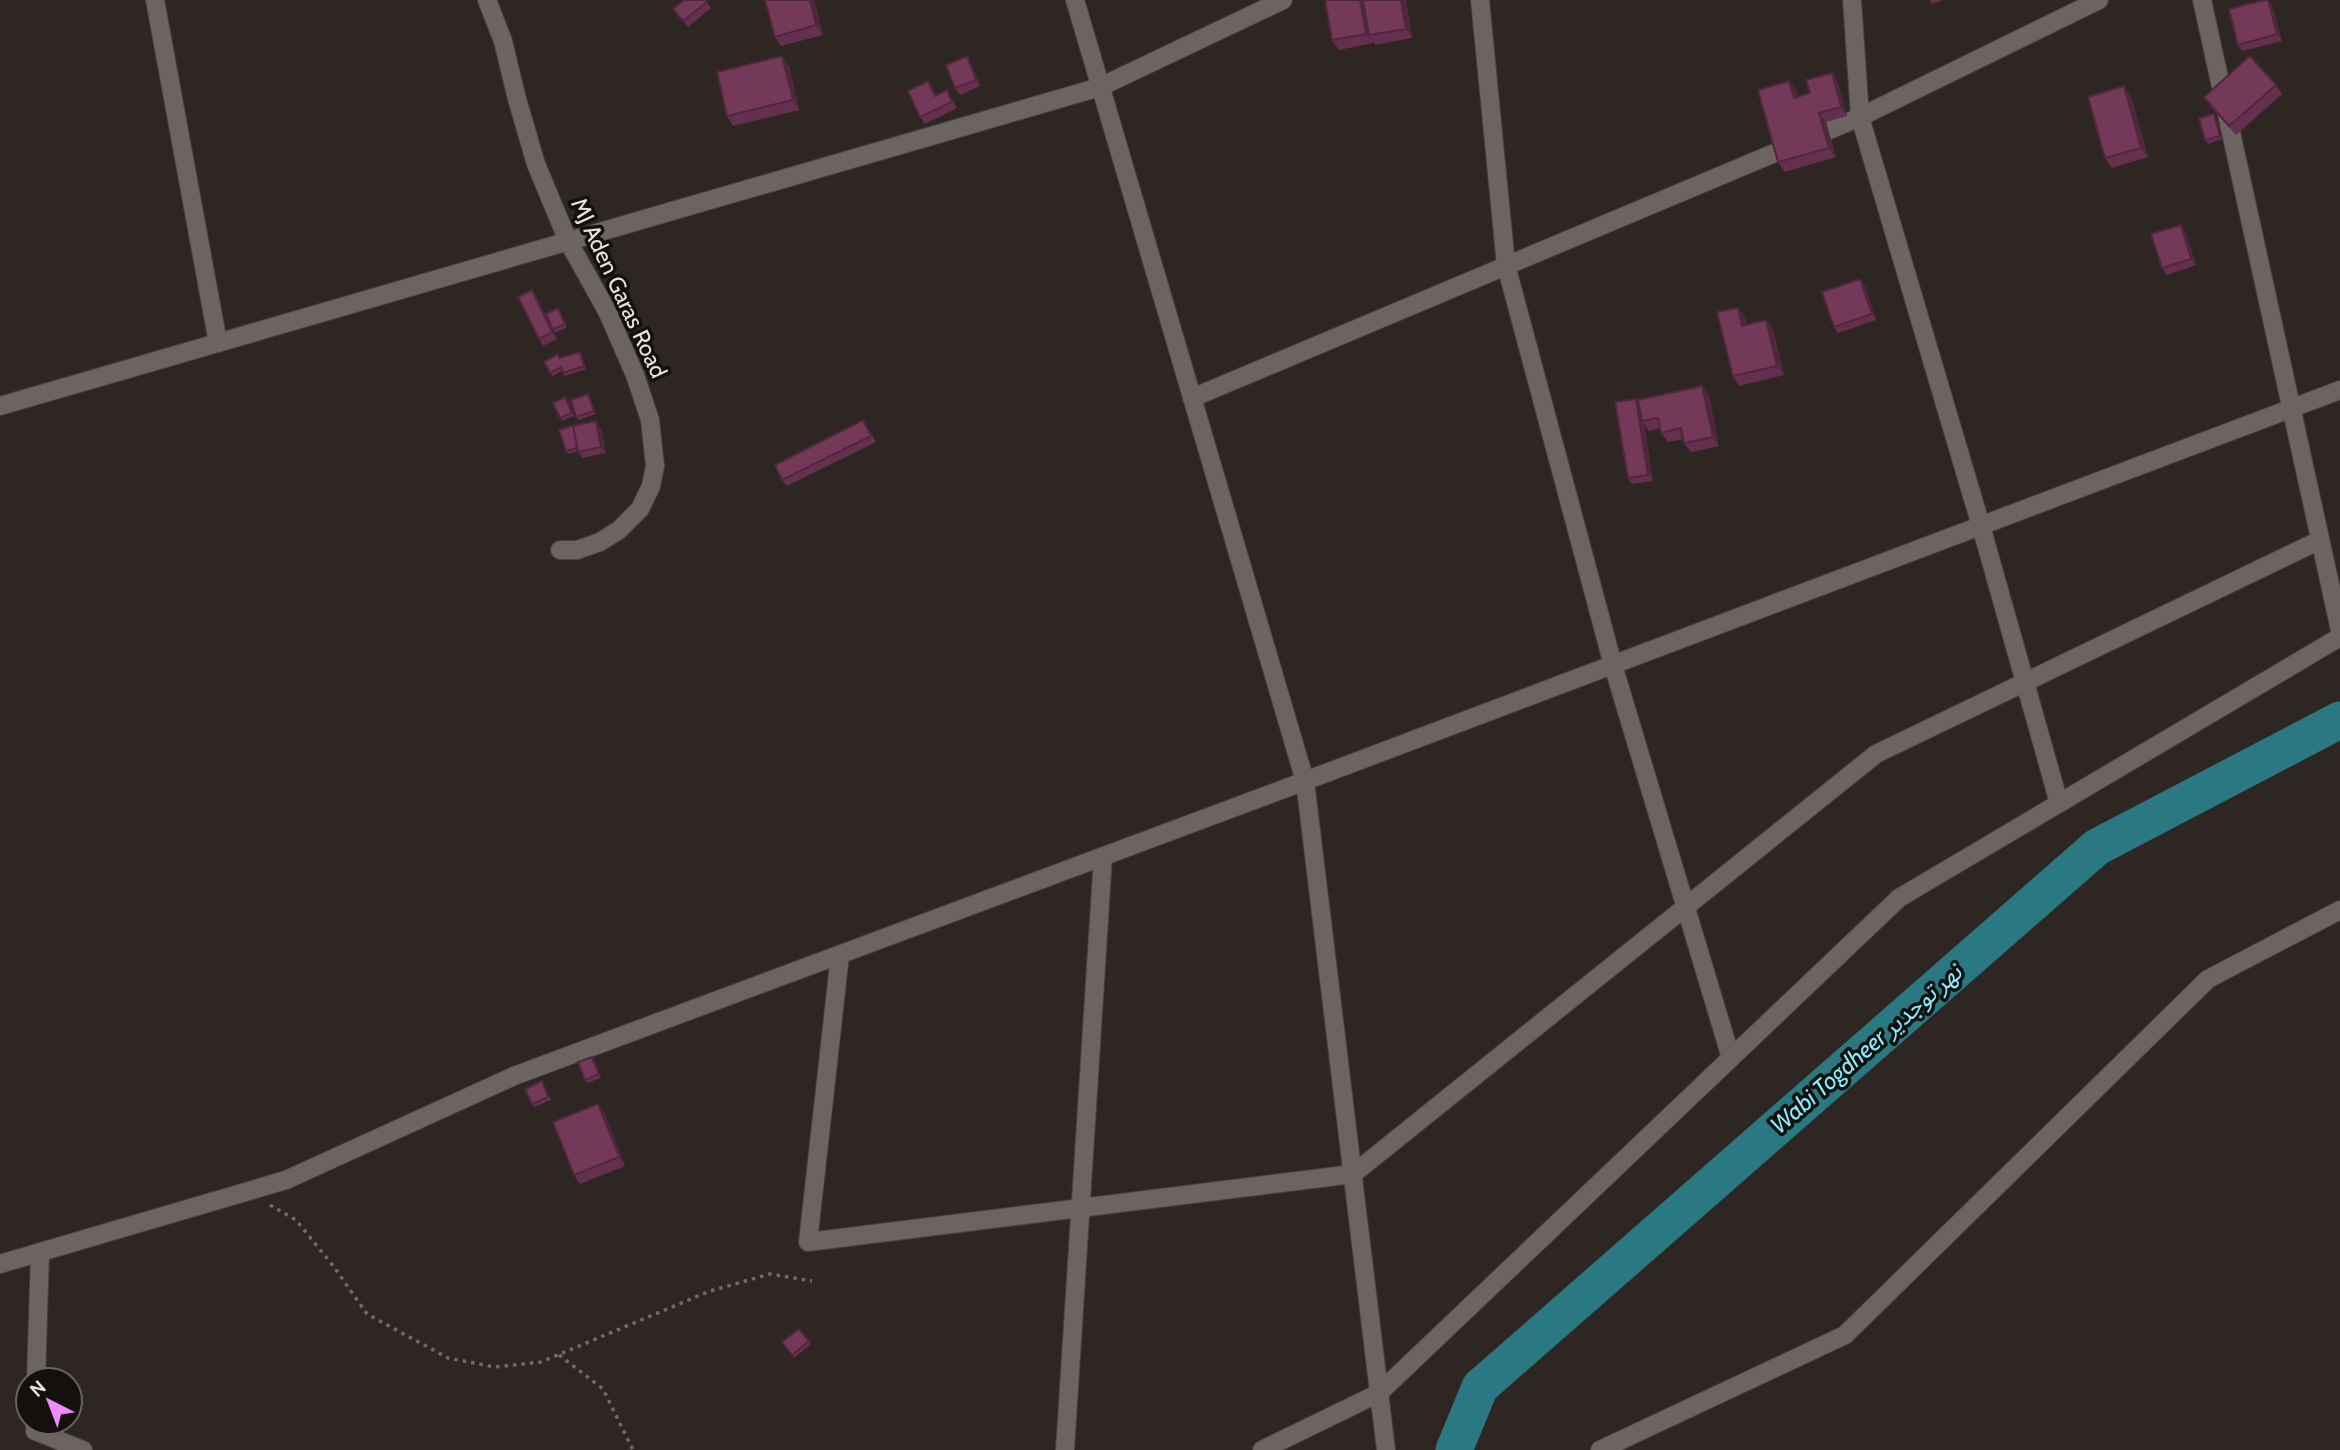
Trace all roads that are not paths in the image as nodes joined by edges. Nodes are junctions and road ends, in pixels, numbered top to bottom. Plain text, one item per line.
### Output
1 (155, 0) edge
2 (487, 0) edge
3 (1075, 0) edge
4 (1283, 0) edge
5 (1480, 0) edge
6 (1852, 0) edge
7 (2099, 0) edge
8 (2202, 0) edge
9 (1100, 87) junction
10 (1860, 117) junction
11 (568, 242) junction
12 (1506, 265) junction
13 (218, 343) junction
14 (2340, 390) edge
15 (1192, 398) junction
16 (0, 406) edge
17 (2291, 408) junction
18 (1981, 526) junction
19 (2320, 540) junction
20 (560, 551) dead end
21 (2340, 630) edge
22 (2340, 637) edge
23 (1613, 665) junction
24 (2025, 682) junction
25 (1305, 781) junction
26 (2059, 803) junction
27 (1103, 857) junction
28 (1686, 907) junction
29 (2340, 910) edge
30 (840, 954) junction
31 (1731, 1058) junction
32 (1353, 1174) junction
33 (1080, 1208) junction
34 (40, 1253) junction
35 (0, 1264) edge
36 (36, 1366) edge
37 (1379, 1393) junction
38 (48, 1436) edge
39 (83, 1450) edge
40 (1065, 1450) edge
41 (1262, 1450) edge
42 (1386, 1450) edge
43 (1600, 1450) edge

1 - 13 street
2 - 11 street, MJ Aden Garas Road
3 - 9 street
4 - 9 street
5 - 12 street
6 - 10 street
7 - 10 street
8 - 17 street
9 - 11 street
9 - 15 street
10 - 12 street
10 - 18 street
11 - 13 street
11 - 20 street, MJ Aden Garas Road
12 - 15 street
12 - 23 street
13 - 16 street
14 - 17 street
15 - 25 street
17 - 18 street
17 - 19 street
18 - 23 street
18 - 24 street
19 - 21 street
19 - 24 street
22 - 26 street
23 - 25 street
23 - 28 street
24 - 26 street
24 - 28 street
25 - 27 street
25 - 32 street
26 - 31 street
27 - 30 street
27 - 33 street
28 - 31 street
28 - 32 street
29 - 43 street
30 - 33 street
30 - 34 street
31 - 37 street
32 - 33 street
32 - 37 street
33 - 40 street
34 - 35 street
34 - 36 street
37 - 41 street
37 - 42 street
38 - 39 street

